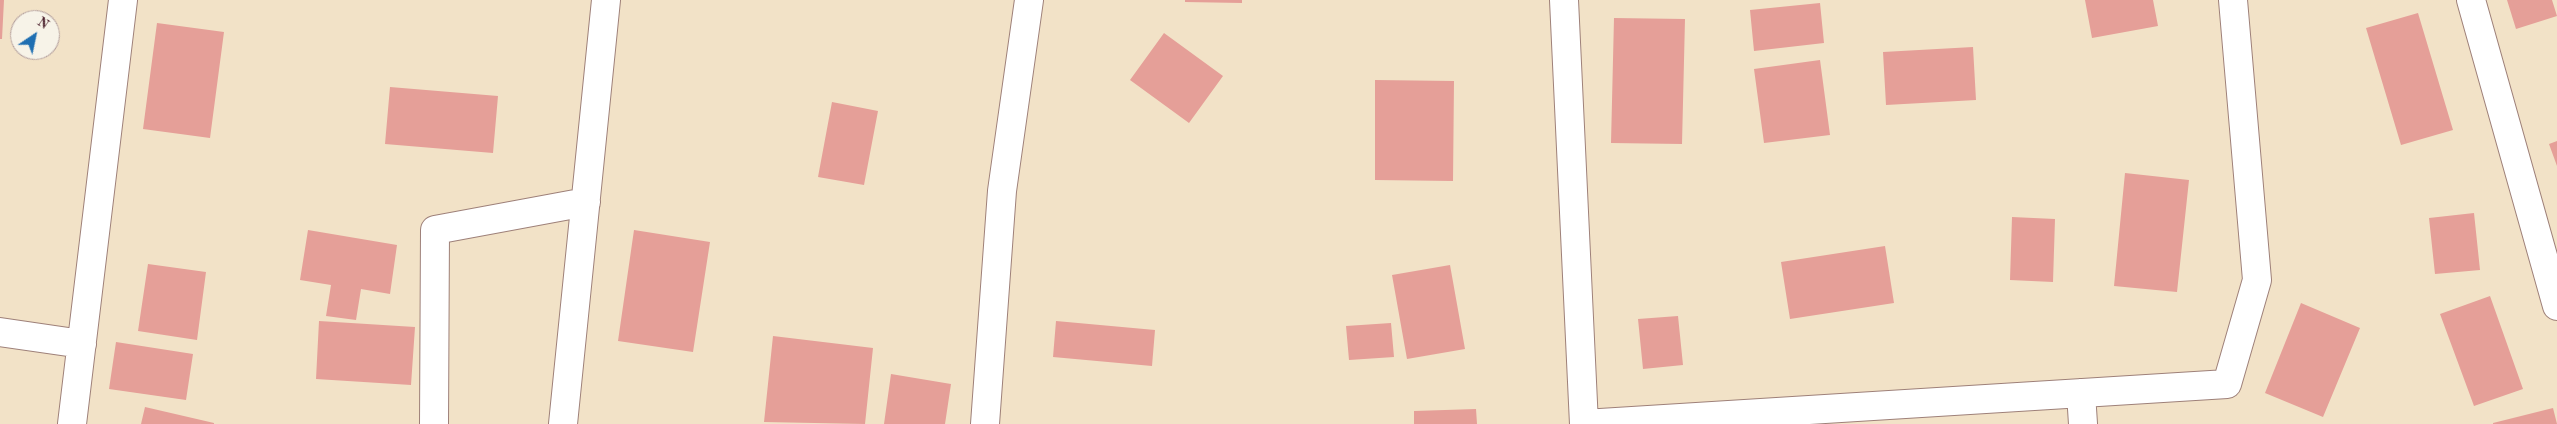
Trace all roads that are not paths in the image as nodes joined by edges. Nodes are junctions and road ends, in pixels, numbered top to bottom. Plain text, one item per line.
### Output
1 (123, 0) edge
2 (606, 0) edge
3 (1029, 0) edge
4 (1564, 0) edge
5 (2233, 0) edge
6 (2471, 0) edge
7 (586, 202) junction
8 (2557, 306) edge
9 (0, 332) edge
10 (82, 344) junction
11 (2081, 393) junction
12 (72, 424) edge
13 (434, 424) edge
14 (563, 424) edge
15 (985, 424) edge
16 (1584, 424) edge
17 (2083, 424) edge

1 - 10 street
2 - 7 street
3 - 15 street
4 - 16 street
5 - 11 street
6 - 8 street
7 - 13 street
7 - 14 street
9 - 10 street
10 - 12 street
11 - 16 street
11 - 17 street

